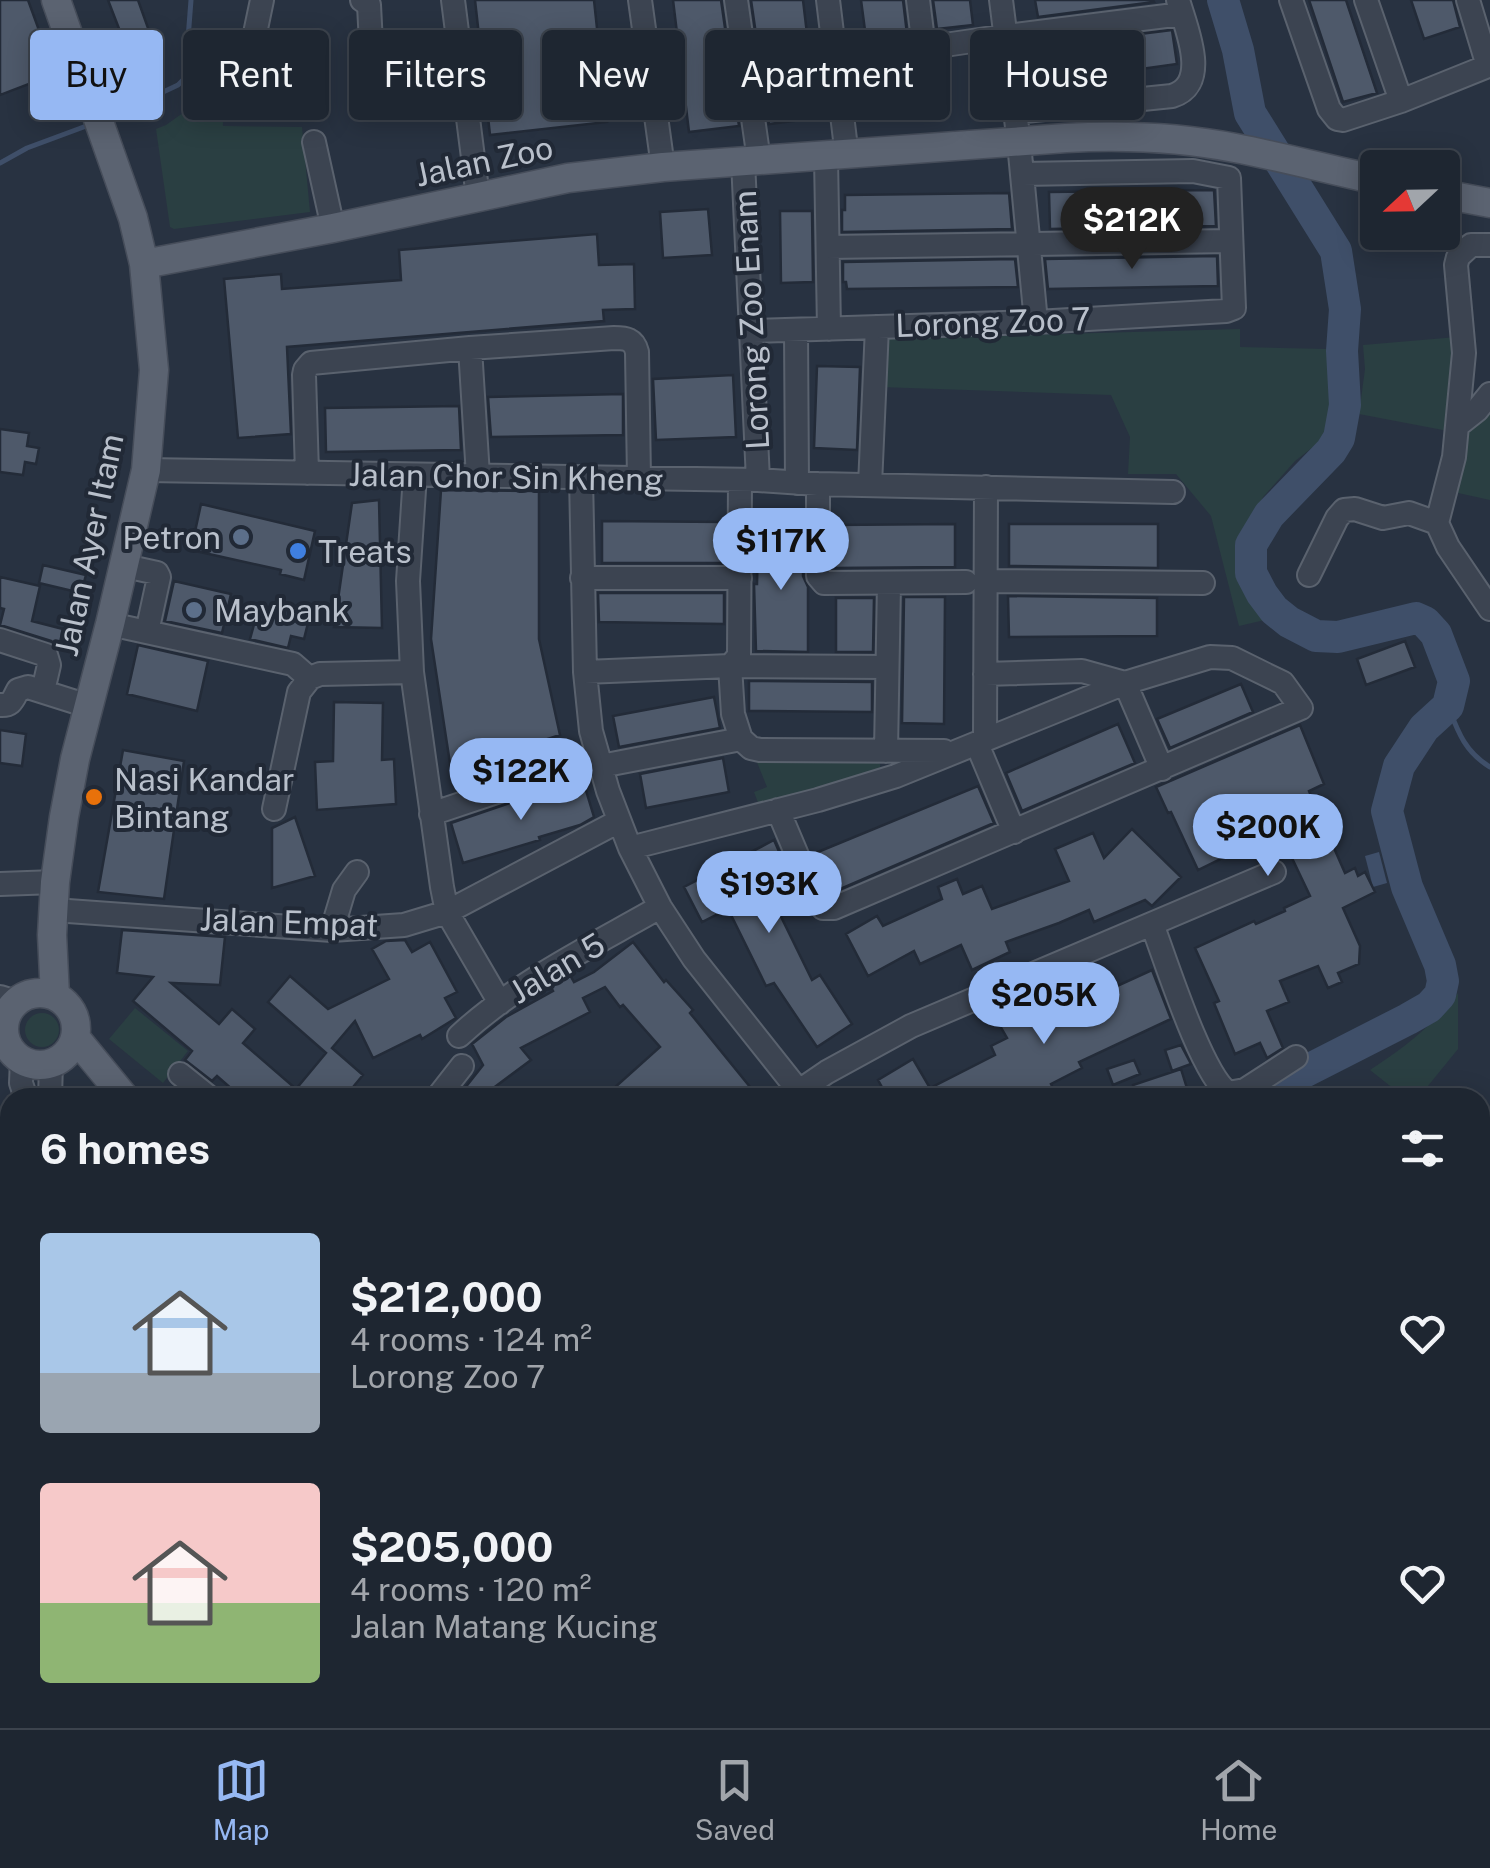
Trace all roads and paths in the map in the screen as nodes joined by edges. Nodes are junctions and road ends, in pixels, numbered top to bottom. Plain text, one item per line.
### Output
1 (56, 0) edge
2 (262, 0) edge
3 (362, 0) edge
4 (454, 0) edge
5 (640, 0) edge
6 (736, 0) edge
7 (828, 0) edge
8 (918, 0) edge
9 (1001, 0) edge
10 (1291, 0) edge
11 (1366, 0) edge
12 (1468, 0) edge
13 (1180, 7) edge
14 (256, 30) edge
15 (370, 30) edge
16 (832, 30) edge
17 (922, 30) edge
18 (1005, 30) edge
19 (1042, 30) edge
20 (1489, 66) edge
21 (1144, 98) edge
22 (1401, 101) junction
23 (837, 120) edge
24 (1016, 120) edge
25 (314, 142) dead end
26 (1019, 142) junction
27 (837, 156) junction
28 (751, 160) junction
29 (663, 167) junction
30 (1022, 174) junction
31 (1360, 176) edge
32 (478, 197) junction
33 (1460, 197) edge
34 (1490, 203) edge
35 (332, 228) junction
36 (1231, 241) junction
37 (1028, 244) junction
38 (1490, 245) edge
39 (828, 246) junction
40 (144, 264) junction
41 (1036, 322) junction
42 (876, 327) junction
43 (830, 330) junction
44 (796, 331) junction
45 (752, 332) junction
46 (470, 348) junction
47 (1490, 394) edge
48 (1458, 425) junction
49 (146, 470) junction
50 (307, 474) junction
51 (416, 475) junction
52 (478, 476) junction
53 (581, 477) junction
54 (640, 478) junction
55 (749, 480) junction
56 (808, 484) junction
57 (870, 485) junction
58 (986, 488) junction
59 (1173, 492) dead end
60 (1437, 523) junction
61 (124, 566) junction
62 (1309, 575) dead end
63 (582, 578) junction
64 (740, 578) junction
65 (975, 582) junction
66 (888, 583) junction
67 (1203, 584) dead end
68 (1490, 609) edge
69 (110, 624) junction
70 (147, 632) junction
71 (0, 640) edge
72 (730, 666) junction
73 (887, 667) junction
74 (412, 672) junction
75 (585, 672) junction
76 (985, 674) junction
77 (309, 678) junction
78 (1125, 683) junction
79 (44, 691) junction
80 (0, 705) edge
81 (88, 706) junction
82 (742, 739) junction
83 (973, 745) junction
84 (886, 751) junction
85 (599, 762) junction
86 (1162, 769) junction
87 (274, 809) dead end
88 (778, 810) junction
89 (432, 814) junction
90 (619, 822) junction
91 (1014, 832) junction
92 (630, 848) junction
93 (357, 872) dead end
94 (1274, 872) dead end
95 (0, 884) edge
96 (660, 907) junction
97 (54, 909) junction
98 (447, 912) junction
99 (1152, 924) junction
100 (332, 930) junction
101 (500, 1003) junction
102 (18, 1006) edge
103 (76, 1036) junction
104 (460, 1036) dead end
105 (1296, 1056) dead end
106 (22, 1060) junction
107 (54, 1062) junction
108 (462, 1066) dead end
109 (180, 1074) dead end
110 (23, 1088) edge
111 (51, 1088) edge
112 (95, 1088) edge
113 (116, 1088) edge
114 (198, 1088) edge
115 (445, 1088) edge
116 (789, 1088) edge
117 (802, 1088) edge
118 (1221, 1088) edge
119 (1248, 1088) edge

1 - 40 main road, Jalan Ayer Itam
2 - 14 street
3 - 15 street
4 - 32 street
5 - 29 street
6 - 28 street, Lorong Zoo Enam
7 - 16 street
8 - 17 street
9 - 18 street
10 - 22 street
11 - 22 street
12 - 20 street
13 - 19 street
13 - 21 street
20 - 22 street
23 - 27 street
24 - 26 street
25 - 35 street
26 - 27 main road, Jalan Zoo
26 - 30 street
26 - 31 main road, Jalan Zoo
27 - 28 main road, Jalan Zoo
27 - 39 street
28 - 29 main road, Jalan Zoo
28 - 45 street, Lorong Zoo Enam
29 - 32 main road, Jalan Zoo
30 - 36 street
30 - 37 street
32 - 35 main road, Jalan Zoo
33 - 34 main road
35 - 40 main road, Jalan Zoo
36 - 37 street
36 - 41 street, Lorong Zoo 7
37 - 39 street
37 - 41 street
38 - 48 street
39 - 43 street
40 - 49 main road, Jalan Ayer Itam
41 - 42 street, Lorong Zoo 7
42 - 43 street, Lorong Zoo 7
42 - 57 street
43 - 44 street, Lorong Zoo 7
44 - 45 street, Lorong Zoo 7
44 - 56 street
45 - 55 street, Lorong Zoo Enam
46 - 50 street
46 - 52 street
46 - 54 street
47 - 48 street
48 - 60 street
49 - 50 street, Jalan Chor Sin Kheng
49 - 61 main road, Jalan Ayer Itam
50 - 51 street, Jalan Chor Sin Kheng
51 - 52 street, Jalan Chor Sin Kheng
51 - 74 street
52 - 53 street, Jalan Chor Sin Kheng
53 - 54 street, Jalan Chor Sin Kheng
53 - 63 street
54 - 55 street, Jalan Chor Sin Kheng
55 - 56 street, Jalan Chor Sin Kheng
55 - 64 street, Lorong Zoo Enam
56 - 57 street, Jalan Chor Sin Kheng
56 - 66 street
57 - 58 street, Jalan Chor Sin Kheng
58 - 59 street, Jalan Chor Sin Kheng
58 - 65 street
60 - 62 street
60 - 68 street
61 - 69 main road, Jalan Ayer Itam
61 - 70 street
63 - 64 street
63 - 75 street
64 - 72 street, Lorong Zoo Enam
65 - 66 street
65 - 67 street
65 - 76 street
66 - 73 street
69 - 70 street
69 - 81 main road, Jalan Ayer Itam
70 - 77 street
71 - 79 street
72 - 73 street
72 - 75 street
72 - 82 street, Lorong Zoo Enam
73 - 84 street
74 - 77 street
74 - 89 street
75 - 85 street
76 - 78 street
76 - 83 street
77 - 87 street
78 - 83 street
78 - 86 street
78 - 86 street
79 - 80 street
79 - 81 street
81 - 97 main road, Jalan Ayer Itam
82 - 84 street
82 - 85 street
83 - 84 street
83 - 88 street
83 - 91 street
85 - 89 street
85 - 90 street
86 - 91 street
88 - 91 street
88 - 92 street
89 - 98 street
90 - 92 street
90 - 98 street, Jalan Empat
92 - 96 street
93 - 100 street
94 - 99 street
95 - 97 street, Jalan Empat
96 - 101 street, Jalan 5
96 - 116 street
97 - 100 street, Jalan Empat
97 - 102 main road, Jalan Ayer Itam
98 - 100 street, Jalan Empat
98 - 101 street
99 - 117 street
99 - 118 street
101 - 104 street, Jalan 5
102 - 103 main road
102 - 106 main road
103 - 107 main road
103 - 113 main road
105 - 119 street
106 - 107 main road
106 - 110 street
107 - 111 street
107 - 112 main road
108 - 115 street
109 - 114 street

